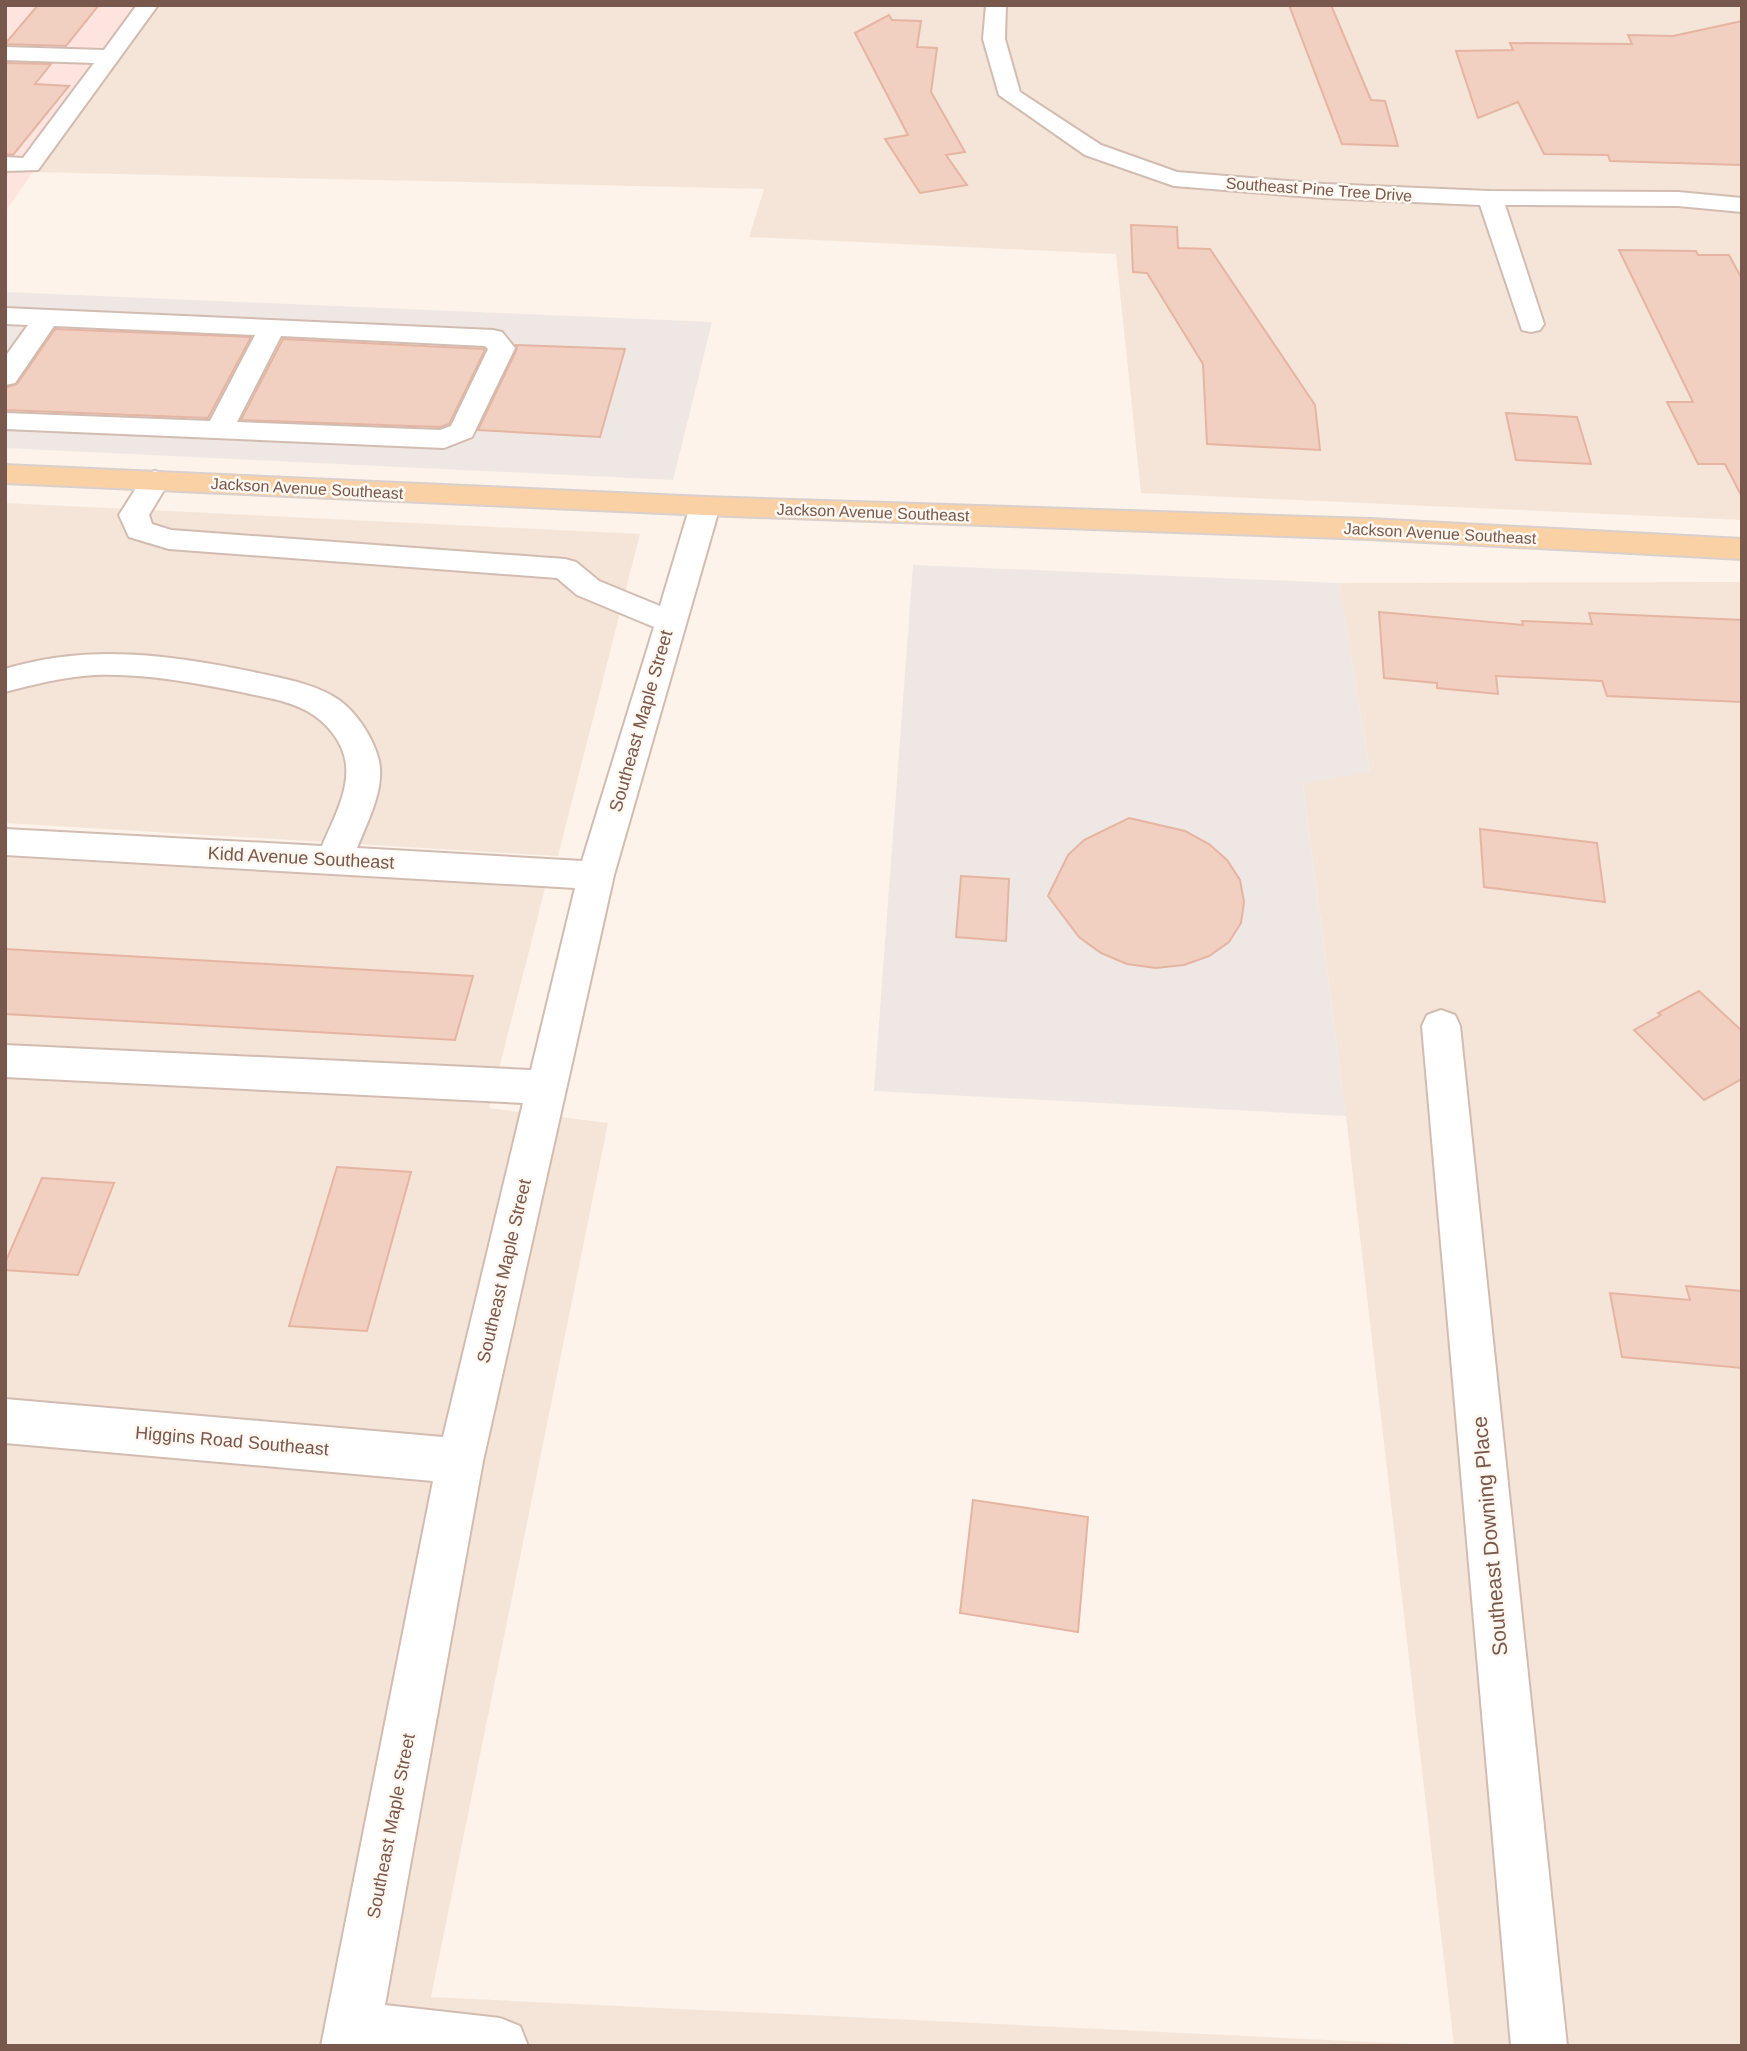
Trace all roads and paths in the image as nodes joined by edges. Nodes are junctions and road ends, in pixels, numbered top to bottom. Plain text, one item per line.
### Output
1 (148, 5) edge
2 (996, 5) edge
3 (5, 53) edge
4 (109, 57) junction
5 (5, 164) edge
6 (1490, 198) junction
7 (1742, 205) edge
8 (5, 316) edge
9 (46, 318) junction
10 (1531, 324) dead end
11 (272, 328) junction
12 (5, 377) edge
13 (5, 421) edge
14 (219, 430) junction
15 (5, 474) edge
16 (155, 480) junction
17 (705, 506) junction
18 (1742, 549) edge
19 (671, 622) junction
20 (5, 681) edge
21 (5, 842) edge
22 (334, 860) junction
23 (596, 874) junction
24 (1441, 1026) dead end
25 (5, 1061) edge
26 (546, 1087) junction
27 (5, 1421) edge
28 (460, 1461) junction
29 (351, 2037) edge
30 (500, 2046) edge
31 (1539, 2046) edge

1 - 4 street
2 - 6 street, Southeast Pine Tree Drive
3 - 4 street
4 - 5 street
6 - 7 street, Southeast Pine Tree Drive
6 - 10 street
8 - 9 street
9 - 11 street
9 - 12 street
11 - 14 street
11 - 14 street
13 - 14 street
15 - 16 main road, Jackson Avenue Southeast
16 - 17 main road, Jackson Avenue Southeast
16 - 19 street
17 - 18 main road, Jackson Avenue Southeast
17 - 19 street, Southeast Maple Street
19 - 23 street, Southeast Maple Street
20 - 22 street
21 - 22 street, Kidd Avenue Southeast
22 - 23 street, Kidd Avenue Southeast
23 - 26 street, Southeast Maple Street
24 - 31 street, Southeast Downing Place
25 - 26 street
26 - 28 street, Southeast Maple Street
27 - 28 street, Higgins Road Southeast
28 - 29 street, Southeast Maple Street
29 - 30 street

